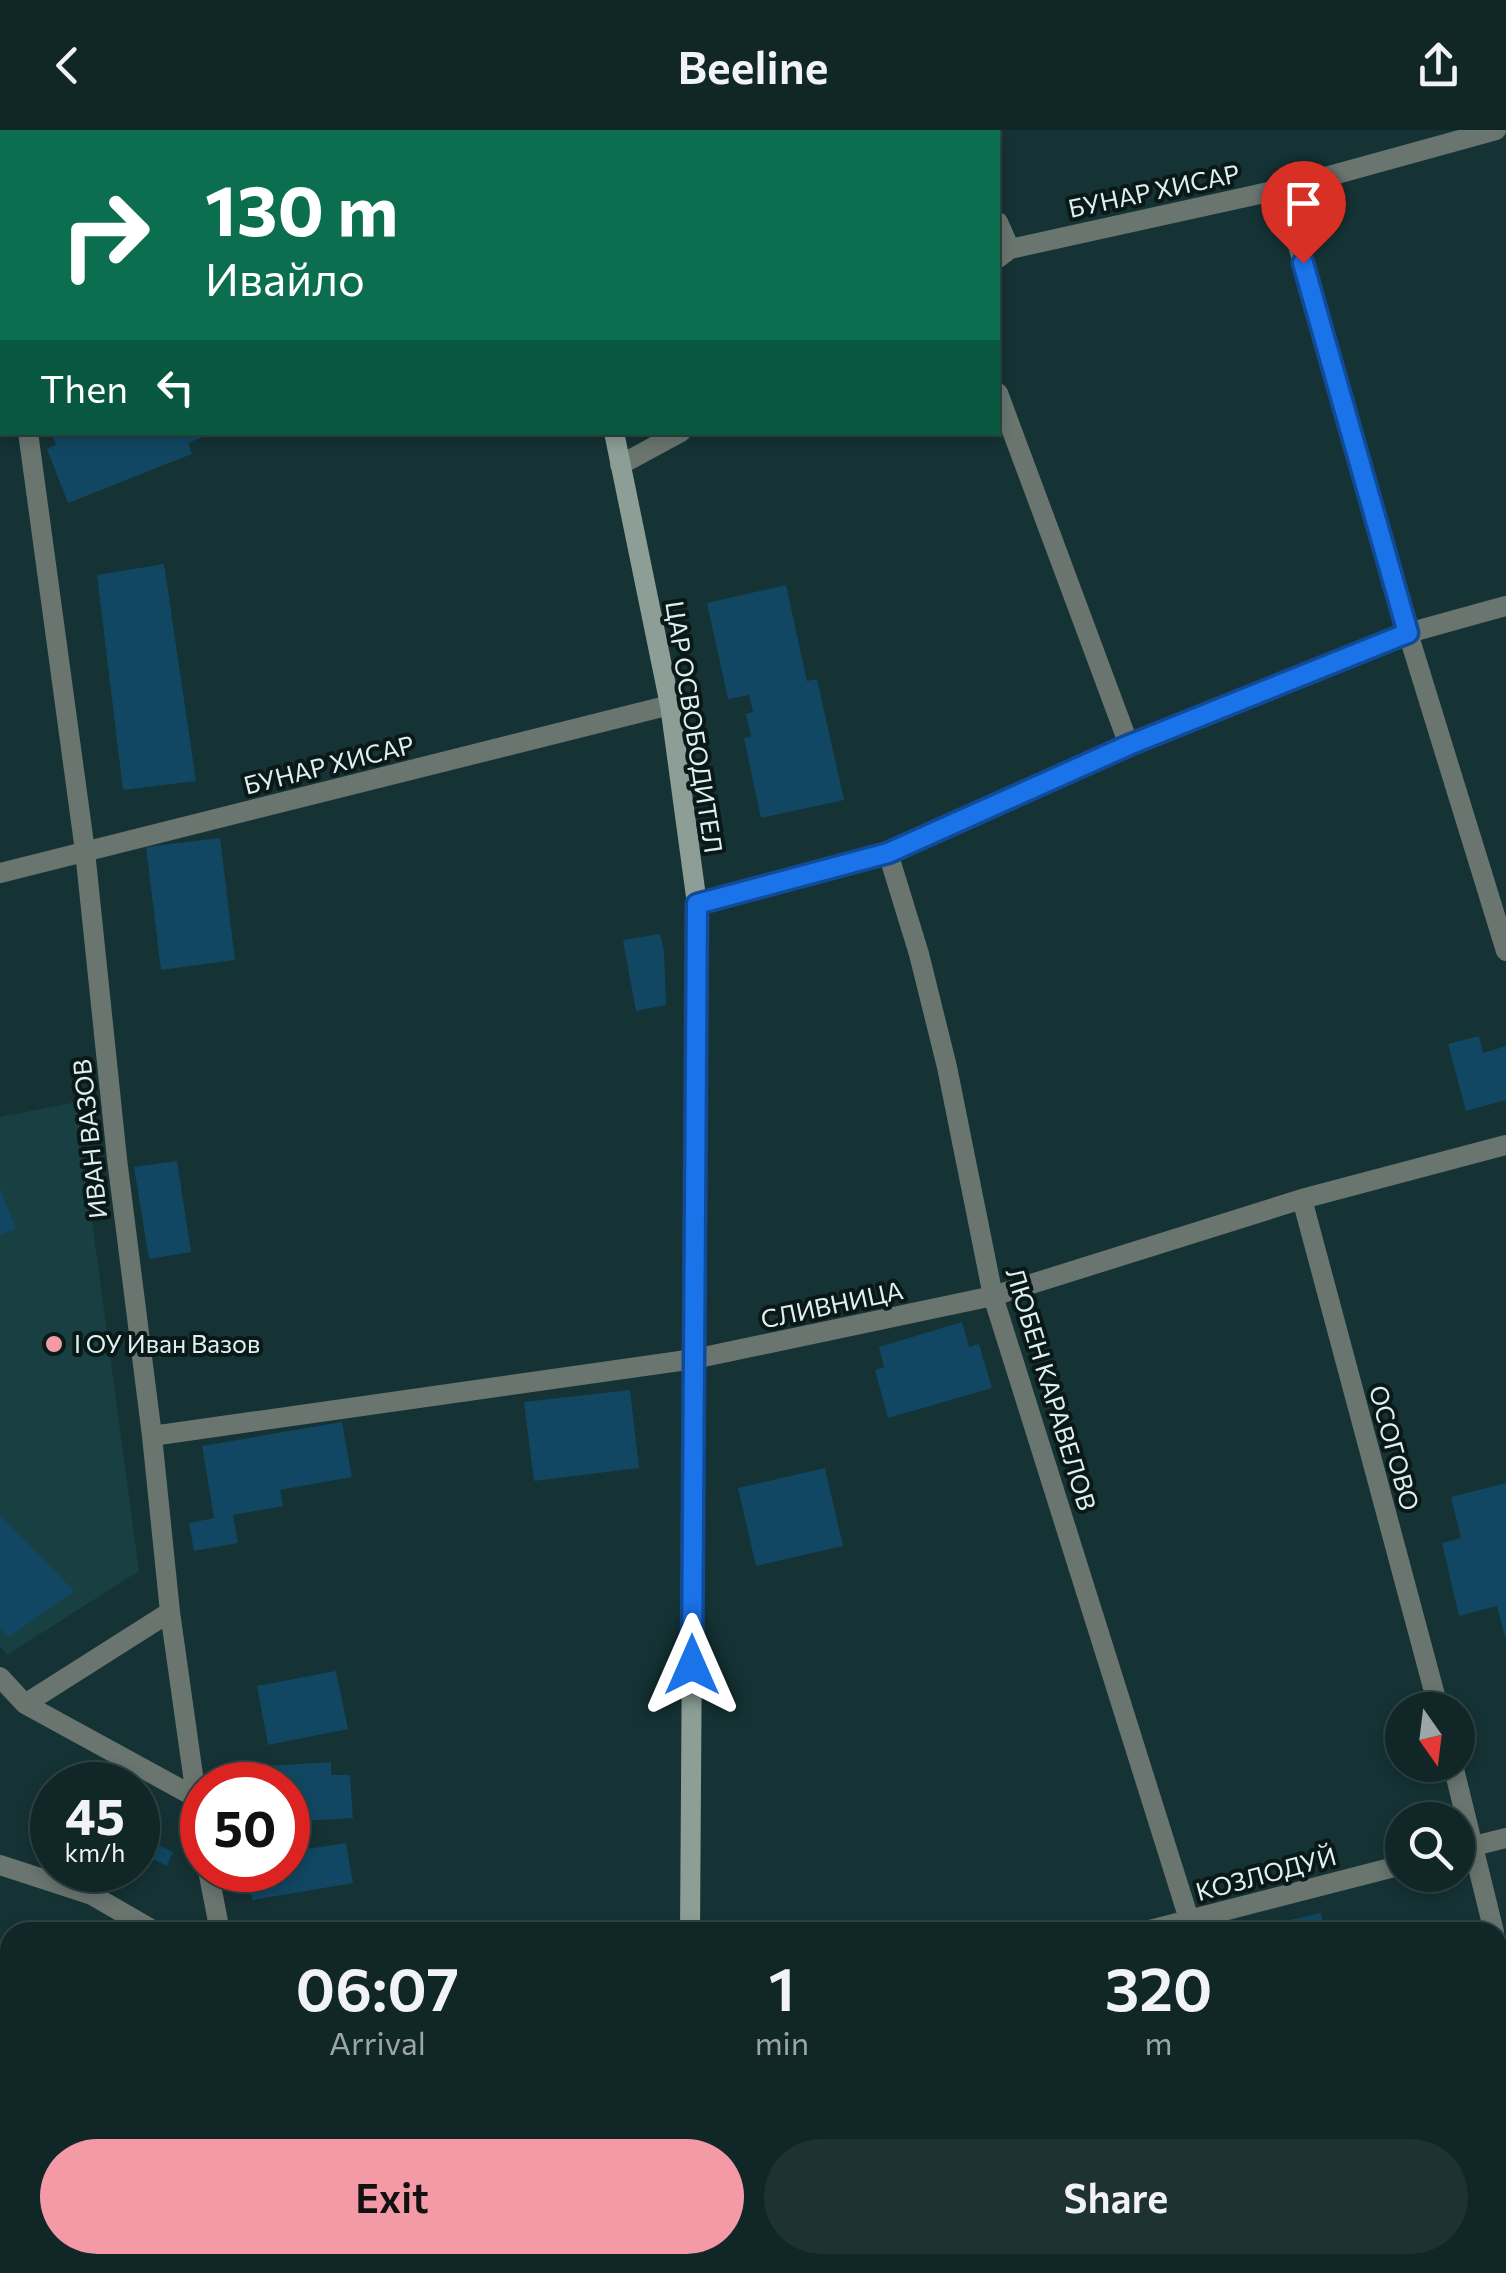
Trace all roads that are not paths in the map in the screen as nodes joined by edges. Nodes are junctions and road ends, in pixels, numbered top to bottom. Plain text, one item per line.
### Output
1 (1496, 130) edge
2 (1282, 189) junction
3 (1004, 253) edge
4 (1000, 398) edge
5 (28, 435) edge
6 (615, 435) edge
7 (675, 435) edge
8 (620, 465) junction
9 (1506, 606) edge
10 (1408, 633) junction
11 (670, 706) junction
12 (1129, 745) junction
13 (85, 851) junction
14 (888, 853) junction
15 (0, 873) edge
16 (697, 904) junction
17 (1506, 951) edge
18 (1506, 1145) edge
19 (1302, 1200) junction
20 (994, 1296) junction
21 (694, 1359) junction
22 (152, 1436) junction
23 (170, 1612) junction
24 (0, 1677) edge
25 (1434, 1692) edge
26 (25, 1704) junction
27 (189, 1762) edge
28 (180, 1789) edge
29 (1506, 1838) edge
30 (1475, 1846) edge
31 (0, 1864) edge
32 (1385, 1869) edge
33 (1475, 1875) edge
34 (212, 1892) edge
35 (139, 1922) edge
36 (218, 1922) edge
37 (690, 1922) edge
38 (1191, 1922) edge
39 (1206, 1922) edge
40 (1491, 1922) edge

1 - 2 street, БУНАР ХИСАР
2 - 3 street, БУНАР ХИСАР
2 - 10 street
4 - 12 street
5 - 13 street, ИВАН ВАЗОВ
6 - 8 main road, ЦАР ОСВОБОДИТЕЛ
7 - 8 street
8 - 11 main road, ЦАР ОСВОБОДИТЕЛ
9 - 10 street
10 - 12 street
10 - 17 street
11 - 13 street, БУНАР ХИСАР
11 - 16 main road, ЦАР ОСВОБОДИТЕЛ
12 - 14 street
13 - 15 street, БУНАР ХИСАР
13 - 22 street, ИВАН ВАЗОВ
14 - 16 street
14 - 20 street, ЛЮБЕН КАРАВЕЛОВ
16 - 21 main road, ЦАР ОСВОБОДИТЕЛ
18 - 19 street, СЛИВНИЦА
19 - 20 street, СЛИВНИЦА
19 - 25 street, ОСОГОВО
20 - 21 street, СЛИВНИЦА
20 - 38 street, ЛЮБЕН КАРАВЕЛОВ
21 - 22 street, СЛИВНИЦА
21 - 37 main road, ЦАР ОСВОБОДИТЕЛ
22 - 23 street, ИВАН ВАЗОВ
23 - 26 street
23 - 27 street, ИВАН ВАЗОВ
24 - 26 street
26 - 28 street
29 - 30 street
31 - 35 street
32 - 39 street, КОЗЛОДУЙ
33 - 40 street
34 - 36 street

